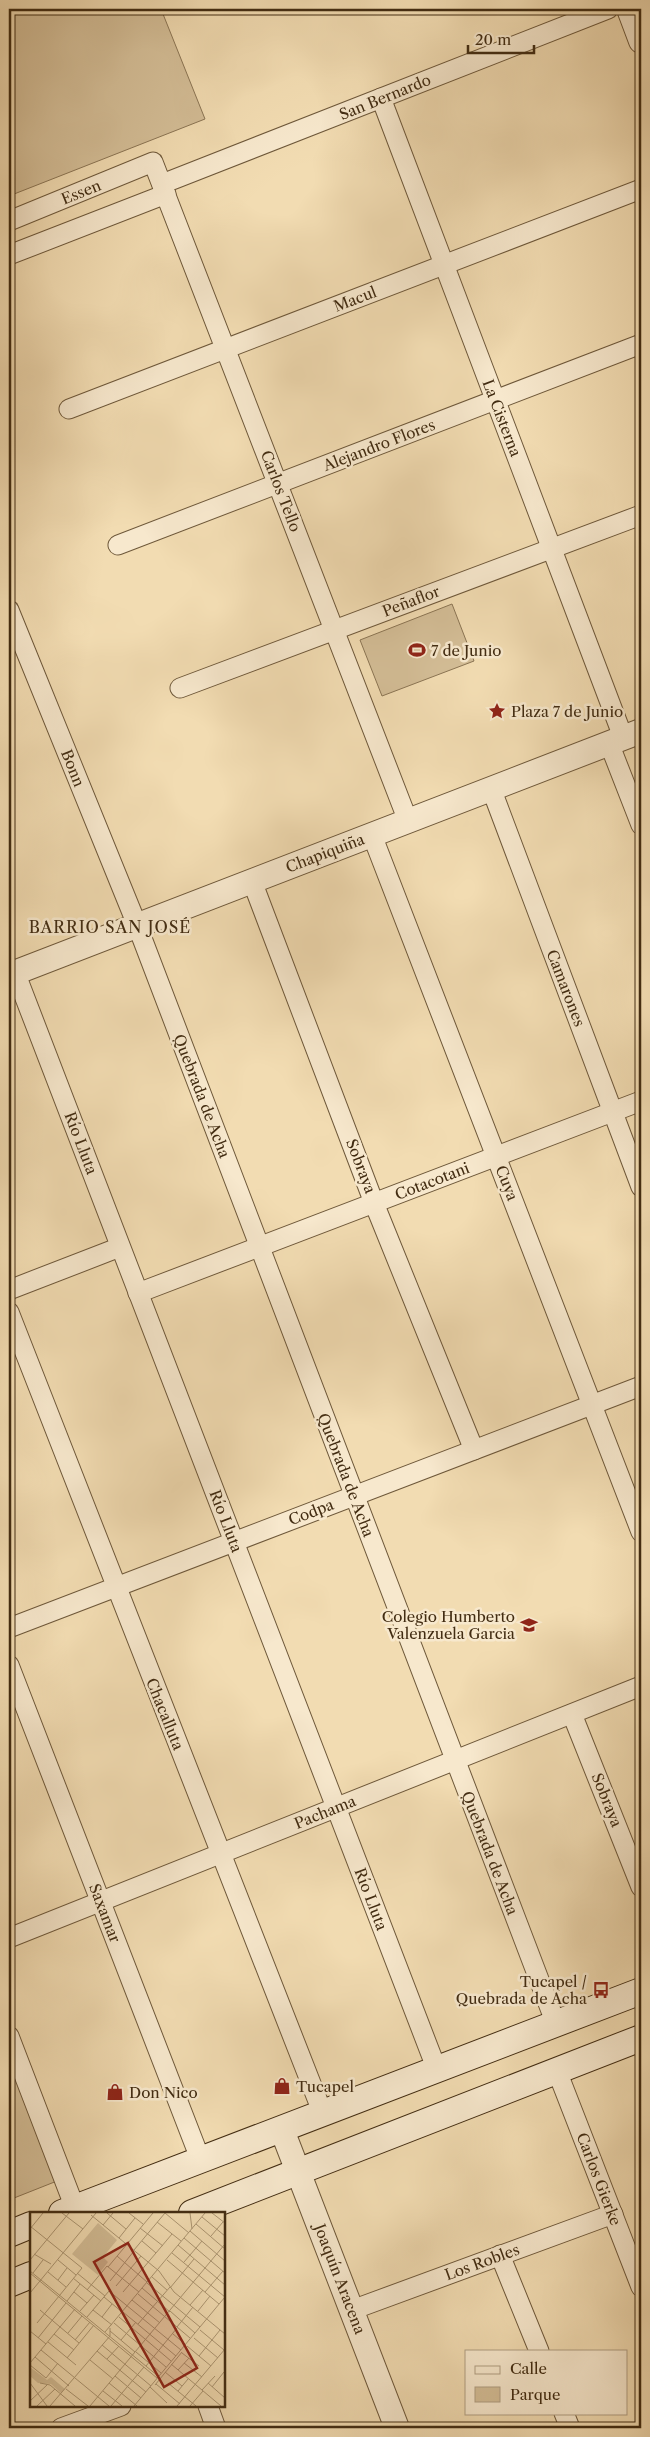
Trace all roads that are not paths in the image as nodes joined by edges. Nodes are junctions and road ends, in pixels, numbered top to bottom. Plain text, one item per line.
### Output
1 (608, 9) edge
2 (629, 9) edge
3 (641, 41) edge
4 (380, 98) junction
5 (153, 162) joint
6 (164, 189) junction
7 (641, 189) edge
8 (9, 221) edge
9 (9, 256) edge
10 (444, 264) junction
11 (641, 344) edge
12 (226, 348) junction
13 (495, 400) junction
14 (68, 408) dead end
15 (278, 484) junction
16 (641, 515) edge
17 (118, 545) dead end
18 (552, 549) junction
19 (9, 610) edge
20 (335, 630) junction
21 (180, 688) dead end
22 (624, 737) edge
23 (492, 788) junction
24 (408, 820) junction
25 (641, 825) edge
26 (372, 835) junction
27 (252, 881) junction
28 (137, 925) junction
29 (12, 973) edge
30 (641, 1101) edge
31 (613, 1112) junction
32 (497, 1156) junction
33 (641, 1186) edge
34 (374, 1203) junction
35 (120, 1247) junction
36 (260, 1247) junction
37 (9, 1290) edge
38 (138, 1293) junction
39 (9, 1312) edge
40 (641, 1386) edge
41 (593, 1404) junction
42 (474, 1450) junction
43 (354, 1496) junction
44 (641, 1532) edge
45 (234, 1542) junction
46 (115, 1588) junction
47 (9, 1628) edge
48 (9, 1665) edge
49 (641, 1686) edge
50 (572, 1714) junction
51 (455, 1760) junction
52 (336, 1808) junction
53 (220, 1854) junction
54 (641, 1887) edge
55 (100, 1902) junction
56 (9, 1938) edge
57 (641, 1991) edge
58 (556, 2024) junction
59 (9, 2036) edge
60 (641, 2038) edge
61 (437, 2070) junction
62 (557, 2071) junction
63 (323, 2114) junction
64 (282, 2130) junction
65 (201, 2161) junction
66 (299, 2172) junction
67 (69, 2211) edge
68 (195, 2212) edge
69 (613, 2214) junction
70 (30, 2225) edge
71 (9, 2234) edge
72 (500, 2255) junction
73 (30, 2275) edge
74 (9, 2284) edge
75 (641, 2287) edge
76 (352, 2310) junction
77 (539, 2350) edge
78 (120, 2407) edge
79 (208, 2407) edge
80 (564, 2414) edge
81 (95, 2422) edge
82 (61, 2428) edge
83 (216, 2428) edge
84 (397, 2428) edge
85 (570, 2428) edge

1 - 4 street, San Bernardo
2 - 3 street
4 - 6 street, San Bernardo
4 - 10 street, La Cisterna
5 - 6 street, Carlos Tello
5 - 8 street, Essen
6 - 9 street, San Bernardo
6 - 12 street, Carlos Tello
7 - 10 street, Macul
10 - 12 street, Macul
10 - 13 street, La Cisterna
11 - 13 street, Alejandro Flores
12 - 14 street, Macul
12 - 15 street, Carlos Tello
13 - 15 street, Alejandro Flores
13 - 18 street, La Cisterna
15 - 17 street, Alejandro Flores
15 - 20 street, Carlos Tello
16 - 18 street, Peñaflor
18 - 20 street, Peñaflor
18 - 22 street, La Cisterna
19 - 28 street, Bonn
20 - 21 street, Peñaflor
20 - 24 street, Carlos Tello
22 - 23 street, Chapiquiña
22 - 25 street, La Cisterna
23 - 24 street, Chapiquiña
23 - 31 street, Camarones
24 - 26 street, Chapiquiña
26 - 27 street, Chapiquiña
26 - 32 street, Cuya
27 - 28 street, Chapiquiña
27 - 34 street, Sobraya
28 - 29 street, Chapiquiña
28 - 36 street, Quebrada de Acha
29 - 35 street, Río Lluta
30 - 31 street, Cotacotani
31 - 32 street, Cotacotani
31 - 33 street, Camarones
32 - 34 street, Cotacotani
32 - 41 street, Cuya
34 - 36 street, Cotacotani
34 - 42 street, Sobraya
35 - 37 street
35 - 38 street, Río Lluta
36 - 38 street, Cotacotani
36 - 43 street, Quebrada de Acha
38 - 45 street, Río Lluta
39 - 46 street, Chacalluta
40 - 41 street, Codpa
41 - 42 street, Codpa
41 - 44 street, Cuya
42 - 43 street, Codpa
43 - 45 street, Codpa
43 - 51 street, Quebrada de Acha
45 - 46 street, Codpa
45 - 52 street, Río Lluta
46 - 47 street, Codpa
46 - 53 street, Chacalluta
48 - 55 street, Saxamar
49 - 50 street, Pachama
50 - 51 street, Pachama
50 - 54 street, Sobraya
51 - 52 street, Pachama
51 - 58 street, Quebrada de Acha
52 - 53 street, Pachama
52 - 61 street, Río Lluta
53 - 55 street, Pachama
53 - 63 street, Chacalluta
55 - 56 street, Pachama
55 - 65 street, Saxamar
57 - 58 main road
58 - 61 main road
59 - 67 street
60 - 62 main road
61 - 63 main road
62 - 66 main road
62 - 69 street, Carlos Gierke
63 - 64 main road
64 - 65 main road
64 - 66 street, Joaquín Aracena
65 - 67 main road
66 - 68 main road
66 - 76 street, Joaquín Aracena
69 - 72 street, Los Robles
69 - 75 street, Carlos Gierke
70 - 71 main road
72 - 76 street, Los Robles
72 - 77 street
73 - 74 main road
76 - 84 street, Joaquín Aracena
78 - 81 street
79 - 83 street
80 - 85 street
81 - 82 street

